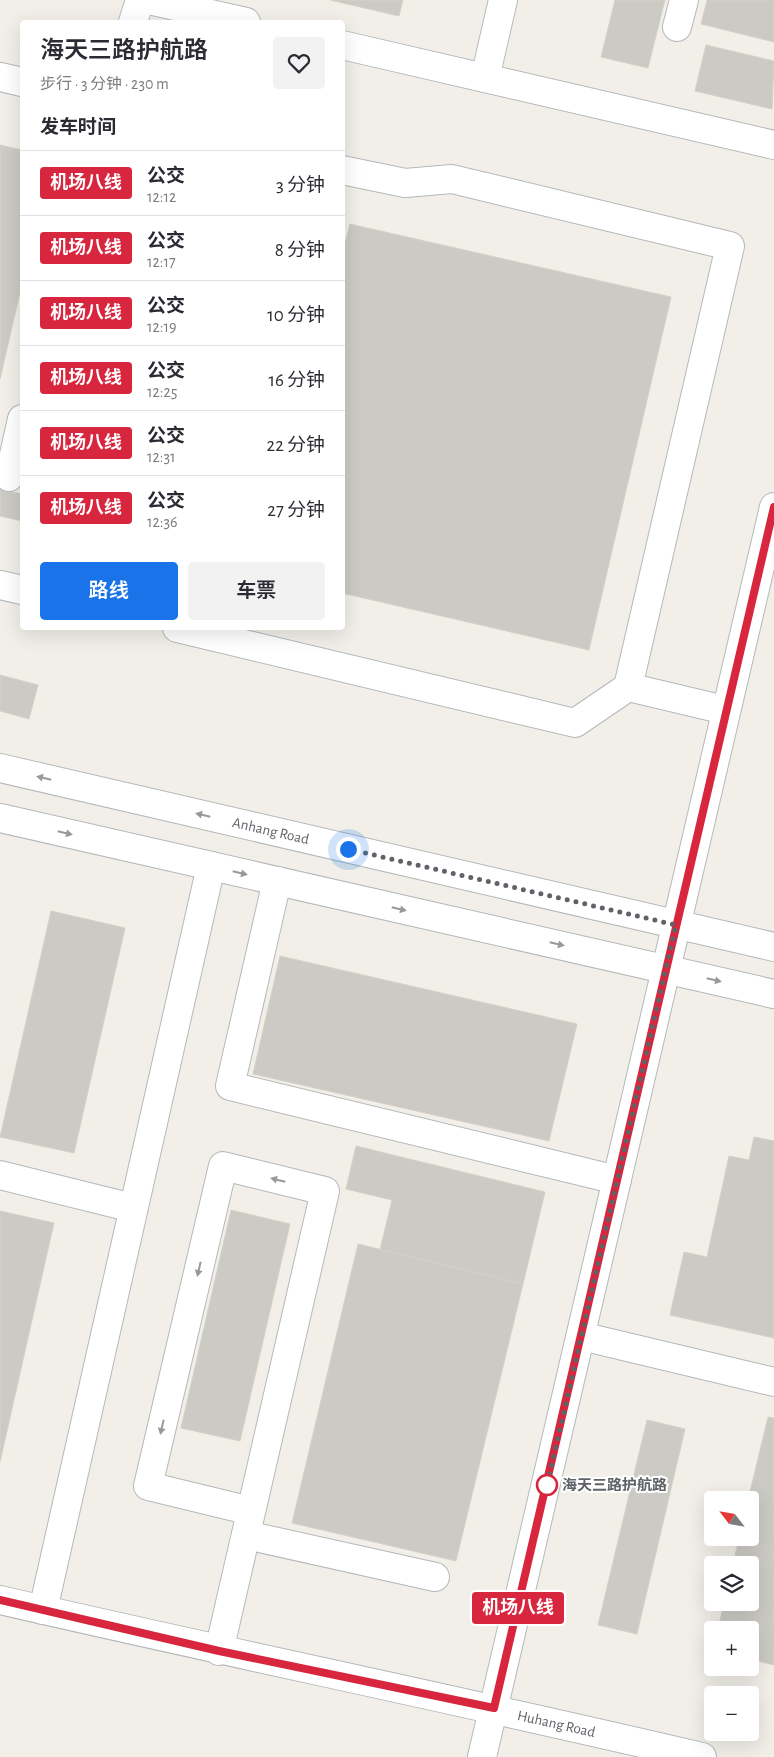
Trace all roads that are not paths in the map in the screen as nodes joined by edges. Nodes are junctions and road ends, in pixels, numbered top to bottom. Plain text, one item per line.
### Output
1 (140, 0) edge
2 (149, 0) edge
3 (503, 0) edge
4 (684, 0) edge
5 (134, 20) edge
6 (237, 20) edge
7 (678, 26) dead end
8 (345, 46) edge
9 (0, 77) edge
10 (485, 78) junction
11 (20, 82) edge
12 (774, 145) edge
13 (345, 171) edge
14 (20, 428) edge
15 (9, 477) dead end
16 (774, 507) edge
17 (0, 585) edge
18 (20, 590) edge
19 (185, 630) edge
20 (628, 687) junction
21 (725, 710) junction
22 (0, 768) edge
23 (0, 818) edge
24 (211, 866) junction
25 (277, 881) junction
26 (676, 925) junction
27 (774, 947) edge
28 (666, 969) junction
29 (774, 994) edge
30 (0, 1175) edge
31 (617, 1180) junction
32 (133, 1208) junction
33 (582, 1336) junction
34 (774, 1382) edge
35 (248, 1523) junction
36 (435, 1577) dead end
37 (0, 1600) edge
38 (42, 1610) junction
39 (219, 1651) junction
40 (494, 1708) junction
41 (482, 1757) edge
42 (702, 1757) edge

1 - 5 street
2 - 6 street
3 - 10 street
4 - 7 street
8 - 10 street
9 - 11 street
10 - 12 street
13 - 20 street
14 - 15 street
16 - 21 street
17 - 18 street
19 - 20 street
20 - 21 street
21 - 26 street
26 -> 22 street, Anhang Road
23 -> 24 street
24 -> 25 street
24 - 32 street
25 -> 28 street
25 - 31 street
26 - 27 street, Anhang Road
26 - 28 street
28 -> 29 street
28 - 31 street
30 - 32 street
31 - 33 street
32 - 38 street
33 - 34 street
33 - 40 street
35 -> 35 street
35 - 36 street
35 - 39 street
37 - 38 street, Huhang Road
38 - 39 street, Huhang Road
39 - 40 street, Huhang Road
40 - 41 street
40 - 42 street, Huhang Road

